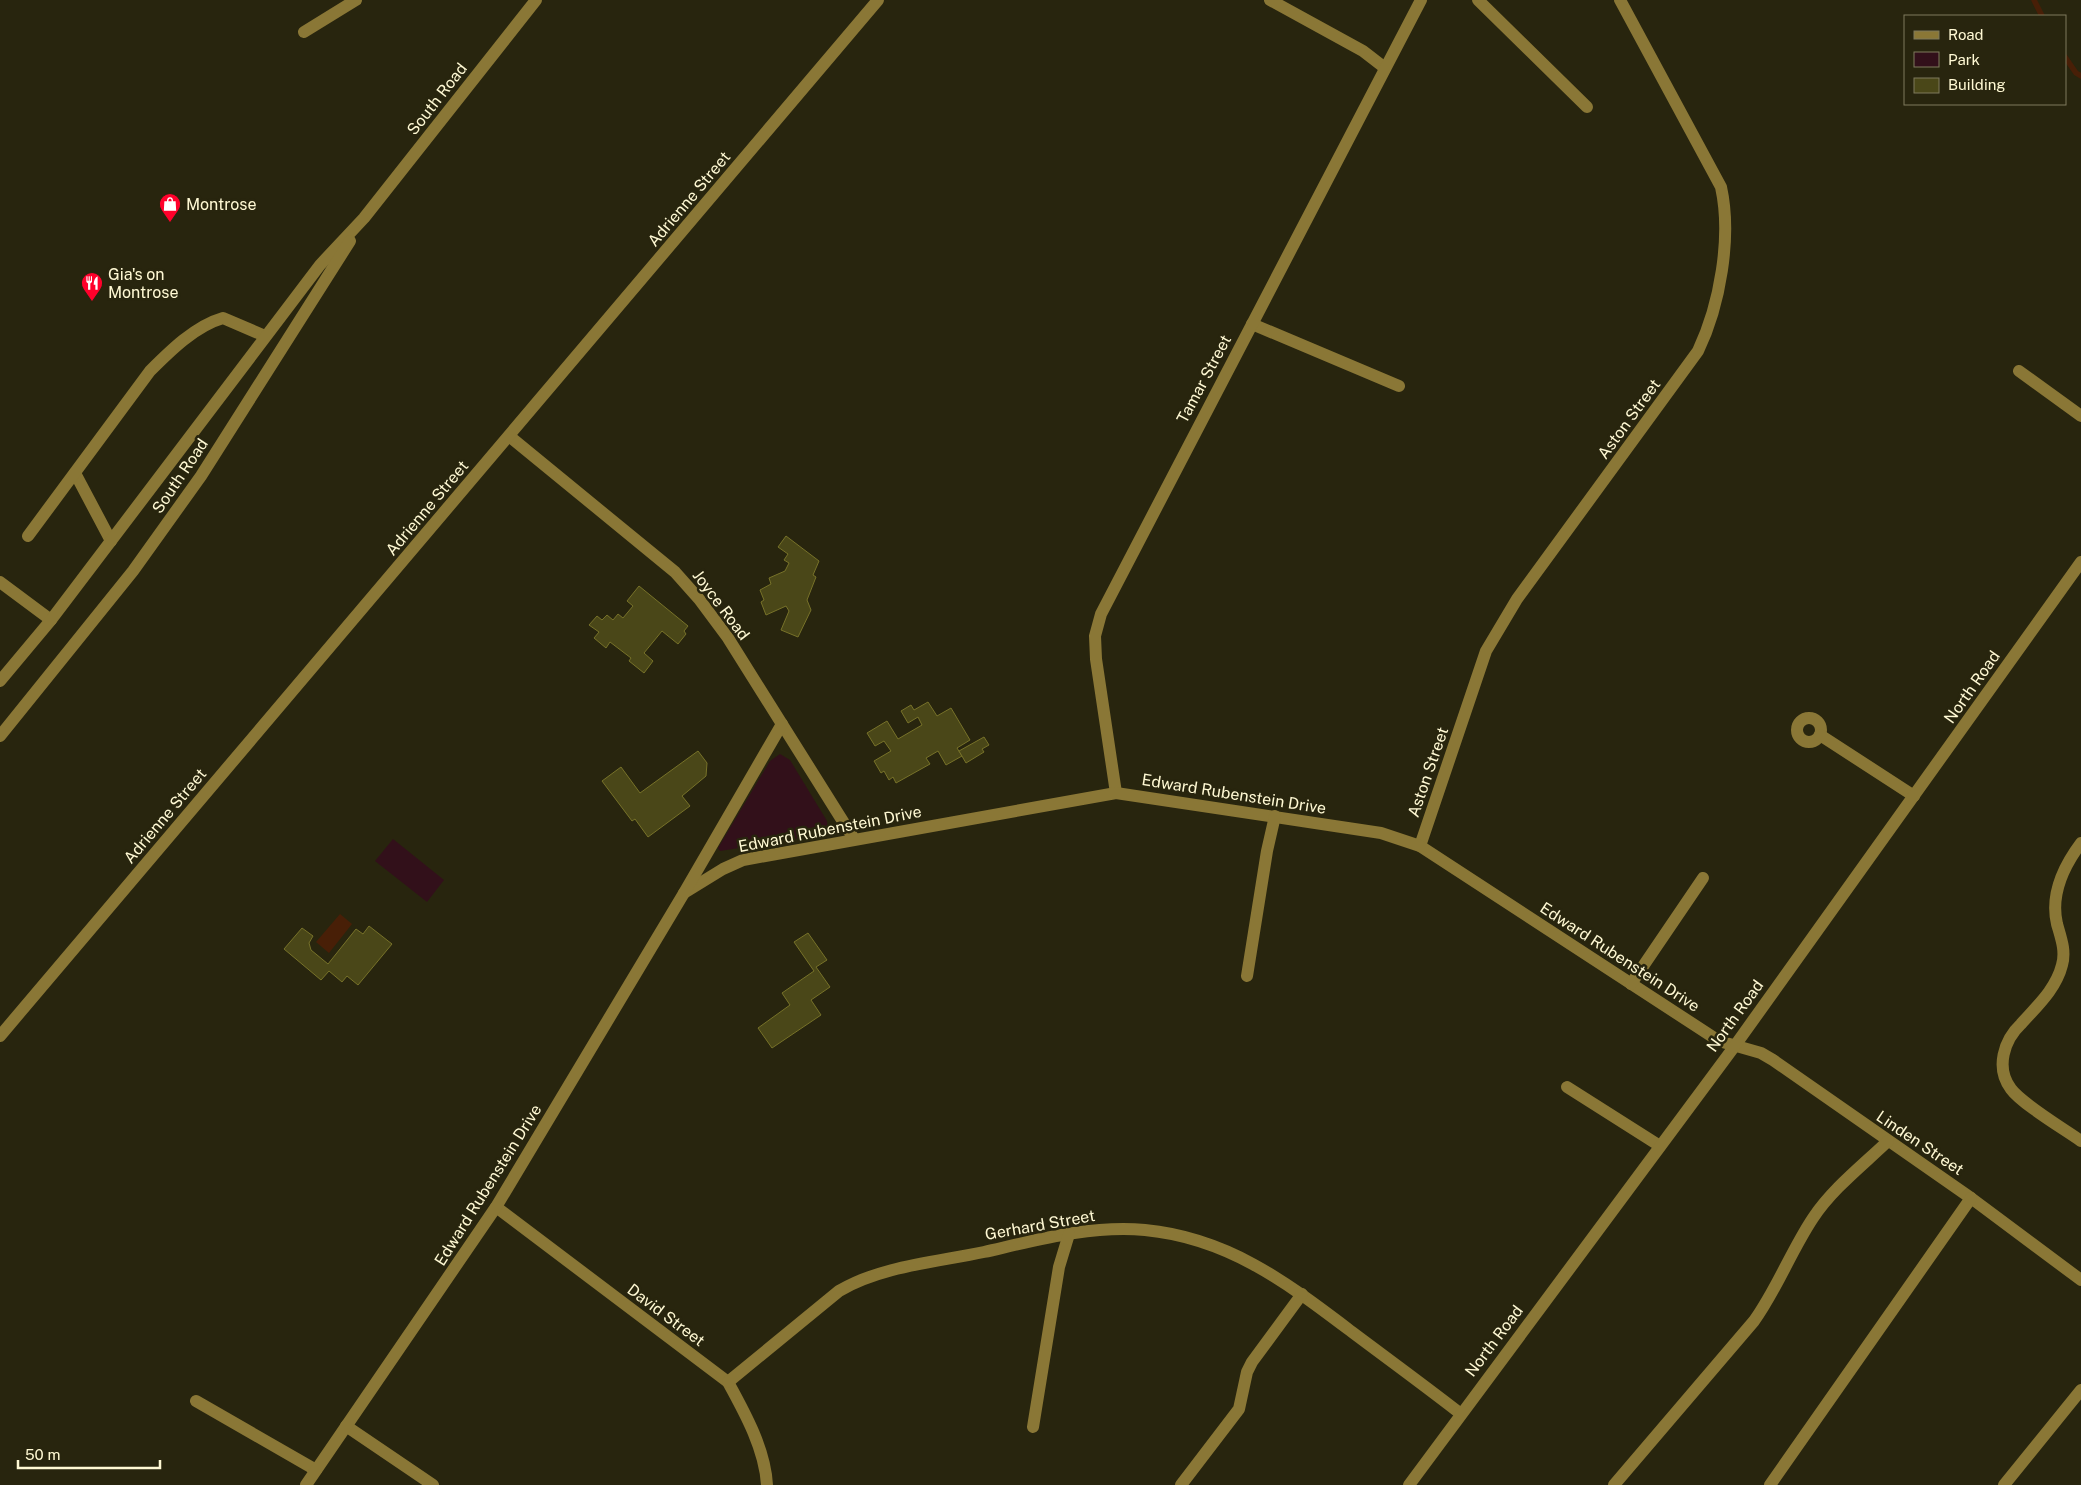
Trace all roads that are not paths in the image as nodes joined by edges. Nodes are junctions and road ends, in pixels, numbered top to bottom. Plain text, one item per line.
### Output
1 (356, 0) edge
2 (878, 0) edge
3 (1270, 0) edge
4 (1421, 0) edge
5 (1478, 0) edge
6 (1620, 0) edge
7 (533, 1) edge
8 (304, 32) dead end
9 (1385, 68) junction
10 (1586, 107) dead end
11 (364, 218) junction
12 (1252, 324) junction
13 (265, 336) junction
14 (2019, 371) dead end
15 (1399, 386) dead end
16 (2080, 413) edge
17 (509, 436) junction
18 (75, 473) junction
19 (28, 536) dead end
20 (110, 541) junction
21 (2081, 562) edge
22 (0, 582) edge
23 (51, 620) junction
24 (0, 681) edge
25 (782, 724) junction
26 (1820, 735) dead end
27 (0, 736) edge
28 (1116, 793) junction
29 (1914, 796) junction
30 (1275, 816) junction
31 (854, 839) junction
32 (2081, 844) edge
33 (1420, 846) junction
34 (1703, 878) dead end
35 (684, 894) junction
36 (1247, 976) dead end
37 (1631, 984) junction
38 (0, 1036) edge
39 (1734, 1046) junction
40 (1567, 1087) dead end
41 (1888, 1141) junction
42 (2081, 1141) edge
43 (1660, 1146) junction
44 (1971, 1198) junction
45 (496, 1207) junction
46 (1069, 1234) junction
47 (2081, 1280) edge
48 (1302, 1294) junction
49 (728, 1382) junction
50 (2081, 1390) edge
51 (196, 1402) dead end
52 (1461, 1414) junction
53 (346, 1426) junction
54 (1032, 1427) dead end
55 (316, 1470) junction
56 (306, 1485) edge
57 (434, 1485) edge
58 (767, 1485) edge
59 (1181, 1485) edge
60 (1410, 1485) edge
61 (1614, 1485) edge
62 (1770, 1485) edge
63 (2004, 1485) edge

1 - 8 street
2 - 17 street, Adrienne Street
3 - 9 street
4 - 9 street, Tamar Street
5 - 10 street
6 - 33 street, Aston Street
7 - 11 street, South Road
9 - 12 street, Tamar Street
11 - 13 street, South Road
11 - 27 street, South Road
12 - 15 street
12 - 28 street, Tamar Street
13 - 18 street
13 - 20 street, South Road
14 - 16 street
17 - 25 street, Joyce Road
17 - 38 street, Adrienne Street
18 - 19 street
18 - 20 street
20 - 23 street, South Road
21 - 29 street, North Road
22 - 23 street
23 - 24 street, South Road
25 - 31 street, Joyce Road
25 - 35 street, Edward Rubenstein Drive
26 - 29 street
28 - 30 street, Edward Rubenstein Drive
28 - 31 street, Edward Rubenstein Drive
29 - 39 street, North Road
30 - 33 street, Edward Rubenstein Drive
30 - 36 street
31 - 35 street, Edward Rubenstein Drive
32 - 42 street
33 - 37 street, Edward Rubenstein Drive
34 - 37 street
35 - 45 street, Edward Rubenstein Drive
37 - 39 street, Edward Rubenstein Drive
39 - 41 street, Linden Street
39 - 43 street, North Road
40 - 43 street
41 - 44 street, Linden Street
41 - 61 street
43 - 52 street, North Road
44 - 47 street, Linden Street
44 - 62 street
45 - 49 street, David Street
45 - 53 street, Edward Rubenstein Drive
46 - 48 street, Gerhard Street
46 - 49 street, Gerhard Street
46 - 54 street
48 - 52 street, Gerhard Street
48 - 59 street
49 - 58 street, David Street
50 - 63 street
51 - 55 street
52 - 60 street, North Road
53 - 55 street, Edward Rubenstein Drive
53 - 57 street
55 - 56 street, Edward Rubenstein Drive

